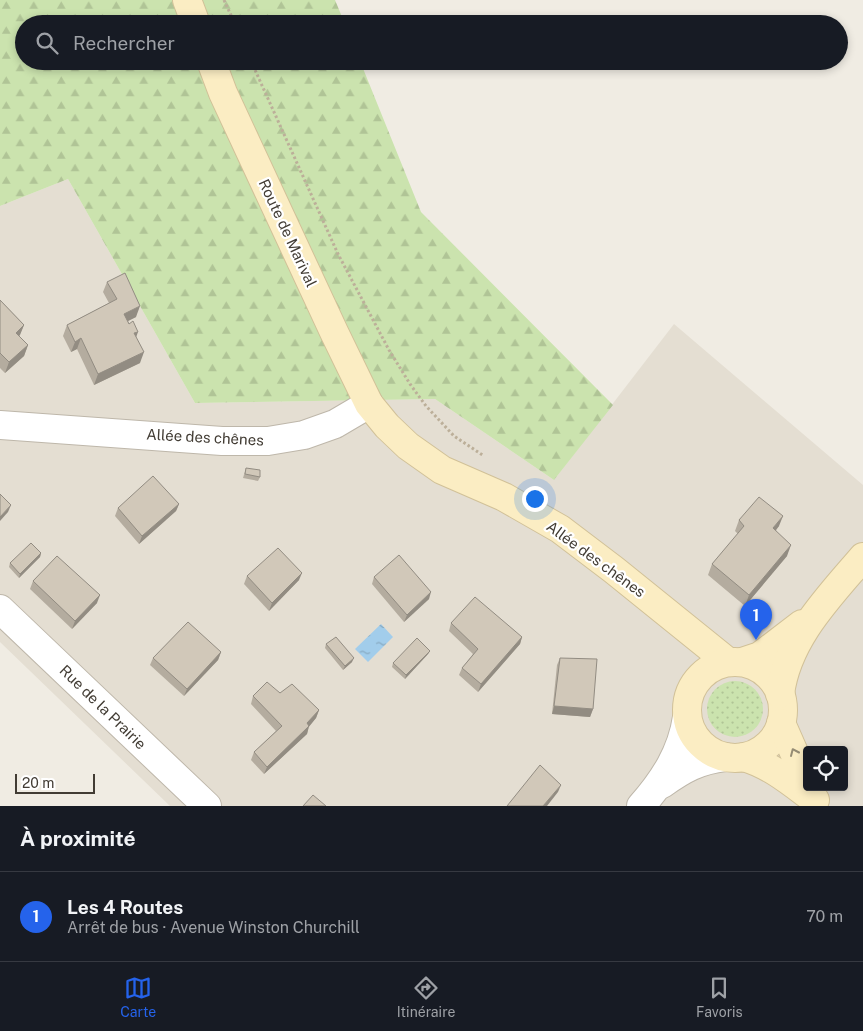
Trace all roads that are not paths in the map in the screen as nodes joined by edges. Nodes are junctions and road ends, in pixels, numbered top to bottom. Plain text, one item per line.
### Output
1 (186, 0) edge
2 (192, 15) edge
3 (214, 70) edge
4 (369, 404) junction
5 (0, 425) edge
6 (863, 557) edge
7 (820, 608) junction
8 (0, 609) edge
9 (665, 610) junction
10 (735, 662) junction
11 (692, 688) junction
12 (780, 694) junction
13 (687, 717) junction
14 (781, 723) junction
15 (734, 757) junction
16 (812, 794) edge
17 (649, 797) edge
18 (207, 806) edge

1 - 2 main road
3 - 4 main road, Route de Marival
4 - 5 street, Allée des chênes
4 - 9 main road, Allée des chênes
6 - 7 main road
7 - 10 main road
7 - 12 main road
8 - 18 street, Rue de la Prairie
9 - 10 main road, Allée des chênes
9 - 11 main road, Allée des chênes
10 - 11 main road
10 - 12 main road
11 - 13 main road
12 - 14 main road
13 - 15 main road
13 - 17 street
14 - 15 main road
16 -> 14 main road
15 - 16 main road
15 - 17 street

